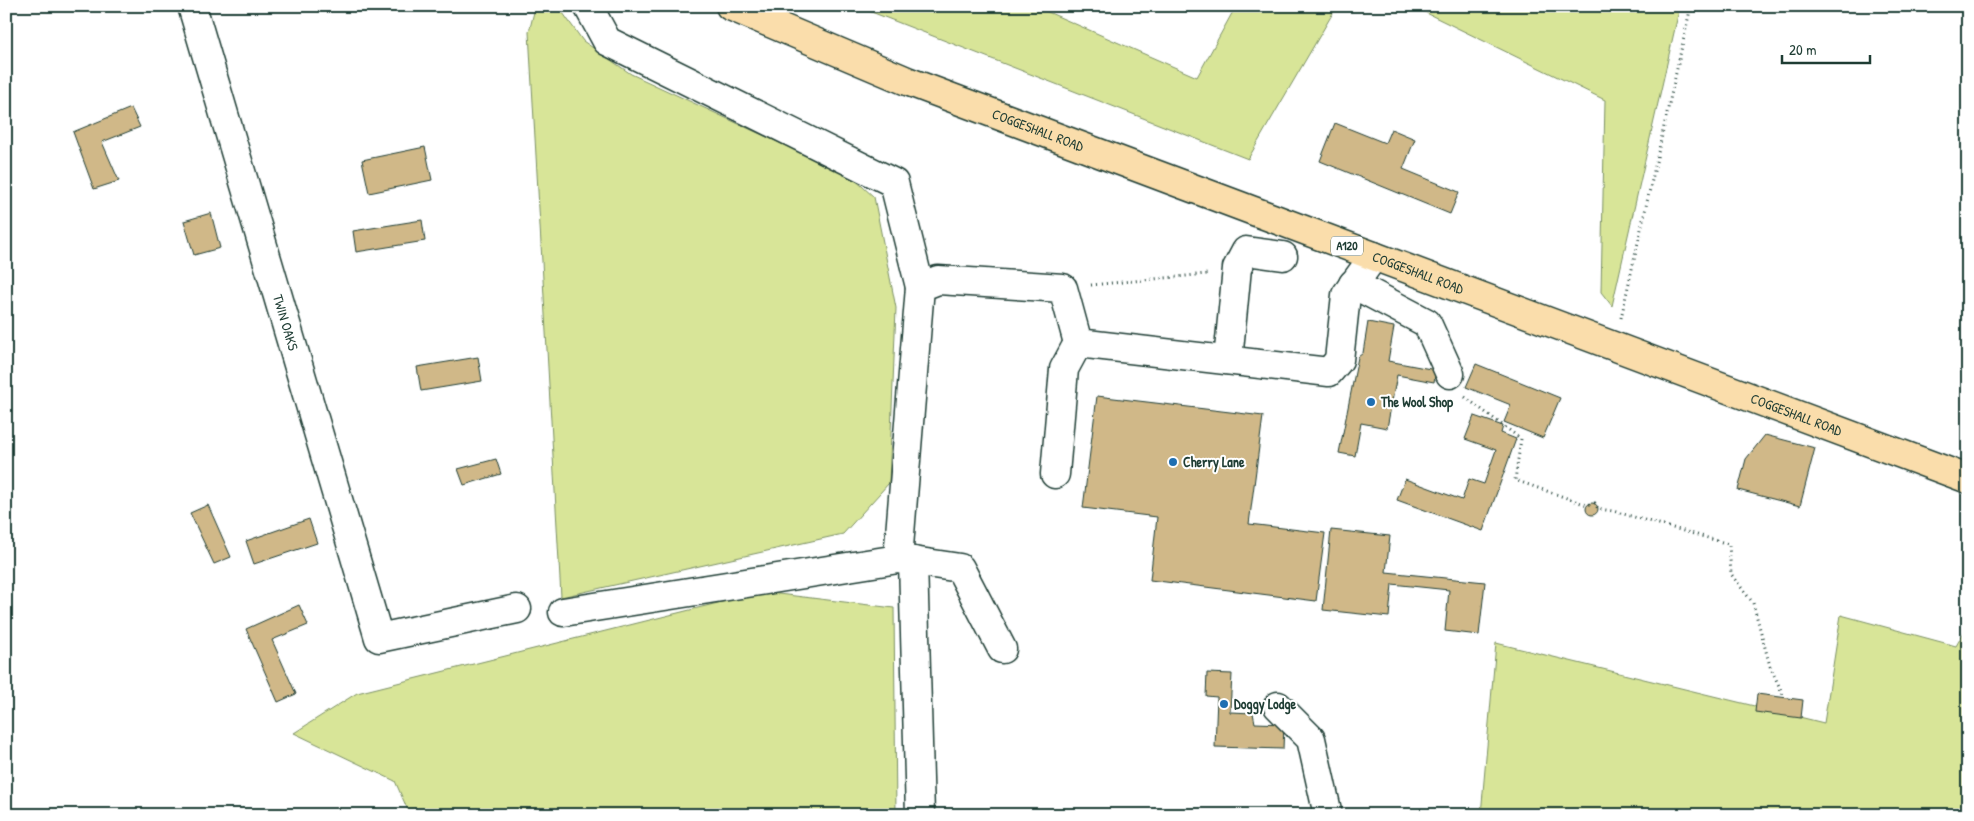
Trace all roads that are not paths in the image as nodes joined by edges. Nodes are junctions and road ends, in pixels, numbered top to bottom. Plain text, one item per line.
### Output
1 (192, 6) edge
2 (588, 6) edge
3 (730, 6) edge
4 (1283, 256) dead end
5 (1374, 256) junction
6 (1353, 284) junction
7 (920, 287) junction
8 (1078, 343) junction
9 (1228, 360) junction
10 (1450, 374) road end
11 (1055, 474) dead end
12 (1968, 479) edge
13 (905, 560) junction
14 (517, 609) dead end
15 (563, 612) dead end
16 (1002, 649) dead end
17 (1278, 706) dead end
18 (920, 815) edge
19 (1328, 815) edge

1 - 14 street, TWIN OAKS
2 - 7 street
3 - 5 highway, COGGESHALL ROAD / A120
4 - 9 street
5 - 6 street
5 - 12 highway, COGGESHALL ROAD / A120
6 - 9 street
6 - 10 street
7 - 8 street
7 - 13 street
8 - 9 street
8 - 11 street
13 - 15 street
13 - 16 street
13 - 18 street
17 - 19 street

